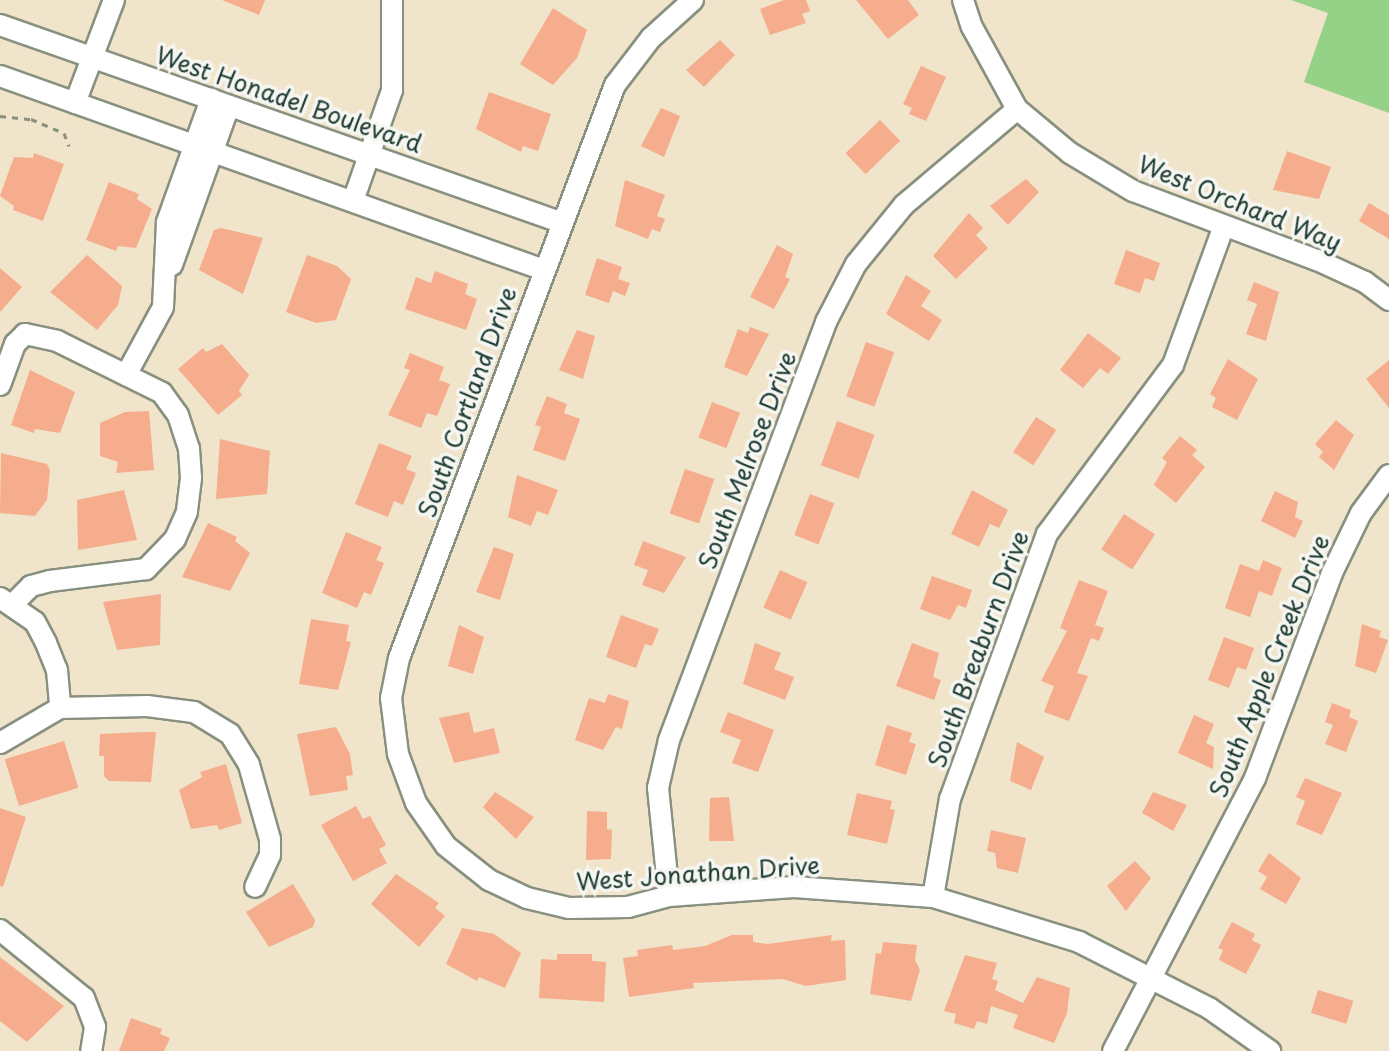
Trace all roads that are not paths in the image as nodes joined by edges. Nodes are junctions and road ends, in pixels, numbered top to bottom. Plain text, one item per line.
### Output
1 (114, 0) edge
2 (392, 0) edge
3 (693, 0) edge
4 (963, 0) edge
5 (0, 25) edge
6 (91, 57) junction
7 (0, 76) edge
8 (220, 102) junction
9 (75, 103) junction
10 (1017, 109) junction
11 (203, 148) junction
12 (369, 155) junction
13 (353, 201) junction
14 (560, 222) junction
15 (1224, 226) junction
16 (544, 270) junction
17 (1389, 300) edge
18 (126, 375) junction
19 (0, 385) edge
20 (1389, 475) edge
21 (7, 601) edge
22 (60, 708) junction
23 (0, 743) edge
24 (446, 846) joint
25 (255, 887) dead end
26 (669, 896) junction
27 (933, 897) junction
28 (0, 930) edge
29 (1153, 977) junction
30 (91, 1051) edge
31 (1113, 1051) edge
32 (1270, 1051) edge

1 - 6 street
2 - 12 street
3 - 14 street, South Cortland Drive
4 - 10 street, West Orchard Way
5 - 6 street, West Honadel Boulevard
6 - 8 street, West Honadel Boulevard
6 - 9 street
7 - 9 street
8 - 11 street
8 - 12 street, West Honadel Boulevard
9 - 11 street
10 - 15 street, West Orchard Way
10 - 26 street, South Melrose Drive
11 - 13 street
11 - 18 street
12 - 13 street
12 - 14 street, West Honadel Boulevard
13 - 16 street
14 - 16 street, South Cortland Drive
15 - 17 street, West Orchard Way
15 - 27 street, South Breaburn Drive
16 - 24 street, South Cortland Drive
18 - 19 street
18 - 21 street
20 - 29 street, South Apple Creek Drive
21 - 22 street
22 - 23 street
22 - 25 street
24 - 26 street, West Jonathan Drive
26 - 27 street, West Jonathan Drive
27 - 29 street, West Jonathan Drive
28 - 30 street
29 - 31 street, South Apple Creek Drive
29 - 32 street, West Jonathan Drive

